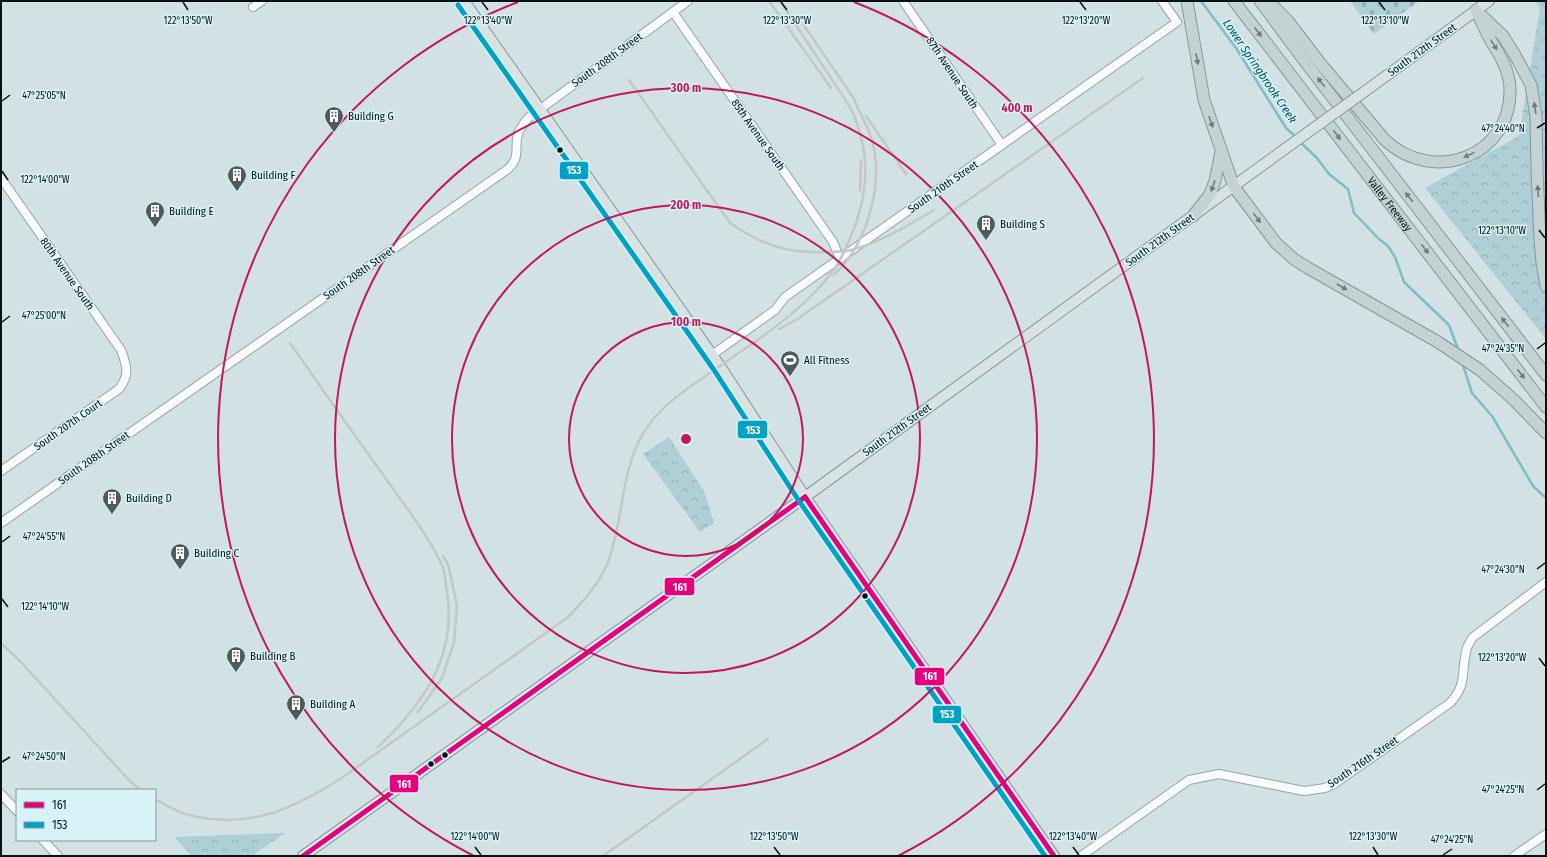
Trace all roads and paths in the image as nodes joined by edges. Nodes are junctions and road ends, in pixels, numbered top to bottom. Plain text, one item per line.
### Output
1 (262, 1) edge
2 (464, 1) edge
3 (688, 1) edge
4 (903, 1) edge
5 (1162, 1) edge
6 (1187, 1) edge
7 (1234, 1) edge
8 (1260, 1) edge
9 (1268, 1) edge
10 (1489, 1) edge
11 (253, 7) dead end
12 (1476, 10) junction
13 (673, 12) junction
14 (540, 108) junction
15 (1002, 145) junction
16 (1222, 150) junction
17 (1, 178) edge
18 (1234, 187) junction
19 (4, 189) edge
20 (1193, 216) junction
21 (840, 259) junction
22 (1546, 286) edge
23 (712, 355) junction
24 (127, 373) joint
25 (1546, 375) edge
26 (1546, 407) edge
27 (1546, 433) edge
28 (1, 471) edge
29 (805, 497) junction
30 (1, 523) edge
31 (1546, 582) edge
32 (1, 794) edge
33 (16, 810) edge
34 (1546, 834) edge
35 (44, 841) edge
36 (58, 856) edge
37 (303, 856) edge
38 (1054, 856) edge
39 (1081, 856) edge
40 (1514, 856) edge

1 - 11 street
2 - 14 main road
3 - 13 street, South 208th Street
4 - 15 street, 87th Avenue South
5 - 15 street, South 210th Street
6 -> 16 highway
7 -> 26 highway, Valley Freeway
25 -> 8 highway, Valley Freeway
12 -> 9 highway
10 - 12 main road, South 212th Street
12 - 18 main road, South 212th Street, bridge
22 -> 12 highway
13 - 14 street, South 208th Street
13 - 21 street, 85th Avenue South
14 - 23 main road
14 - 30 street, South 208th Street
15 - 21 street, South 210th Street
16 - 18 highway
16 -> 20 highway
17 - 19 street, 80th Avenue South
18 - 20 main road, South 212th Street
18 -> 27 highway
19 - 24 street, 80th Avenue South
20 - 29 main road, South 212th Street
21 - 23 street, South 210th Street
23 - 29 main road
24 - 28 street, South 207th Court
29 - 37 main road, South 212th Street
29 - 38 main road
31 - 39 street, South 216th Street
32 - 33 street
34 - 40 street
35 - 36 street

